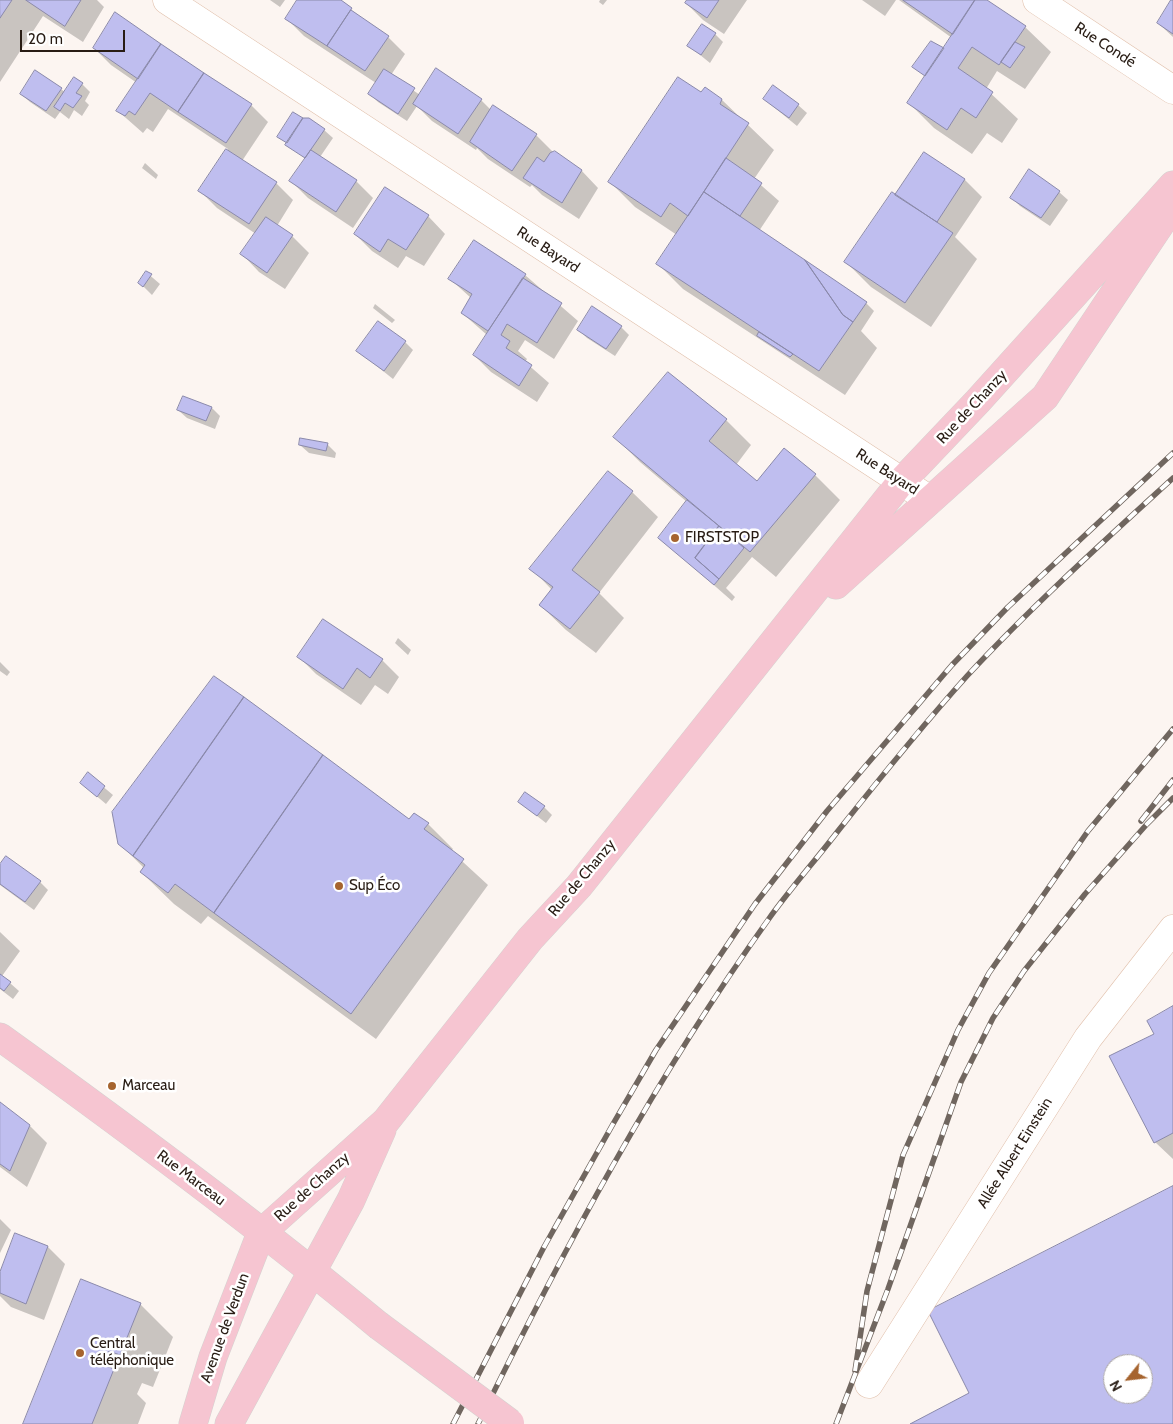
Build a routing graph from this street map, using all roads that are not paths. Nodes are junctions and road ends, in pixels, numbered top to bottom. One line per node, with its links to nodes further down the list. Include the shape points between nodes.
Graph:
1 (167, 0): 6 (street, Rue Bayard)
2 (1037, 0): 3 (street, Rue Condé)
3 (1173, 90)
4 (1173, 184): 6 (main road, Rue de Chanzy)
5 (1173, 205): 7 (main road, Rue de Chanzy, via 1045,397)
6 (901, 482): 7 (street, Rue Bayard); 8 (main road, Rue de Chanzy)
7 (930, 500): 8 (main road, Rue de Chanzy)
8 (779, 636): 11 (main road, Rue de Chanzy, via 579,886 530,939)
9 (1173, 929): 14 (street, Allée Albert Einstein, via 1088,1038)
10 (0, 1037): 12 (main road, Rue Marceau)
11 (386, 1121): 12 (main road, Rue de Chanzy); 13 (main road, Rue de Chanzy, via 351,1200)
12 (261, 1233): 13 (main road, Rue Marceau); 15 (main road, Avenue de Verdun, via 213,1356)
13 (312, 1271): 16 (main road); 17 (main road, Rue Marceau, bridge, via 378,1325)
14 (869, 1384)
15 (193, 1424)
16 (229, 1424)
17 (511, 1424)

